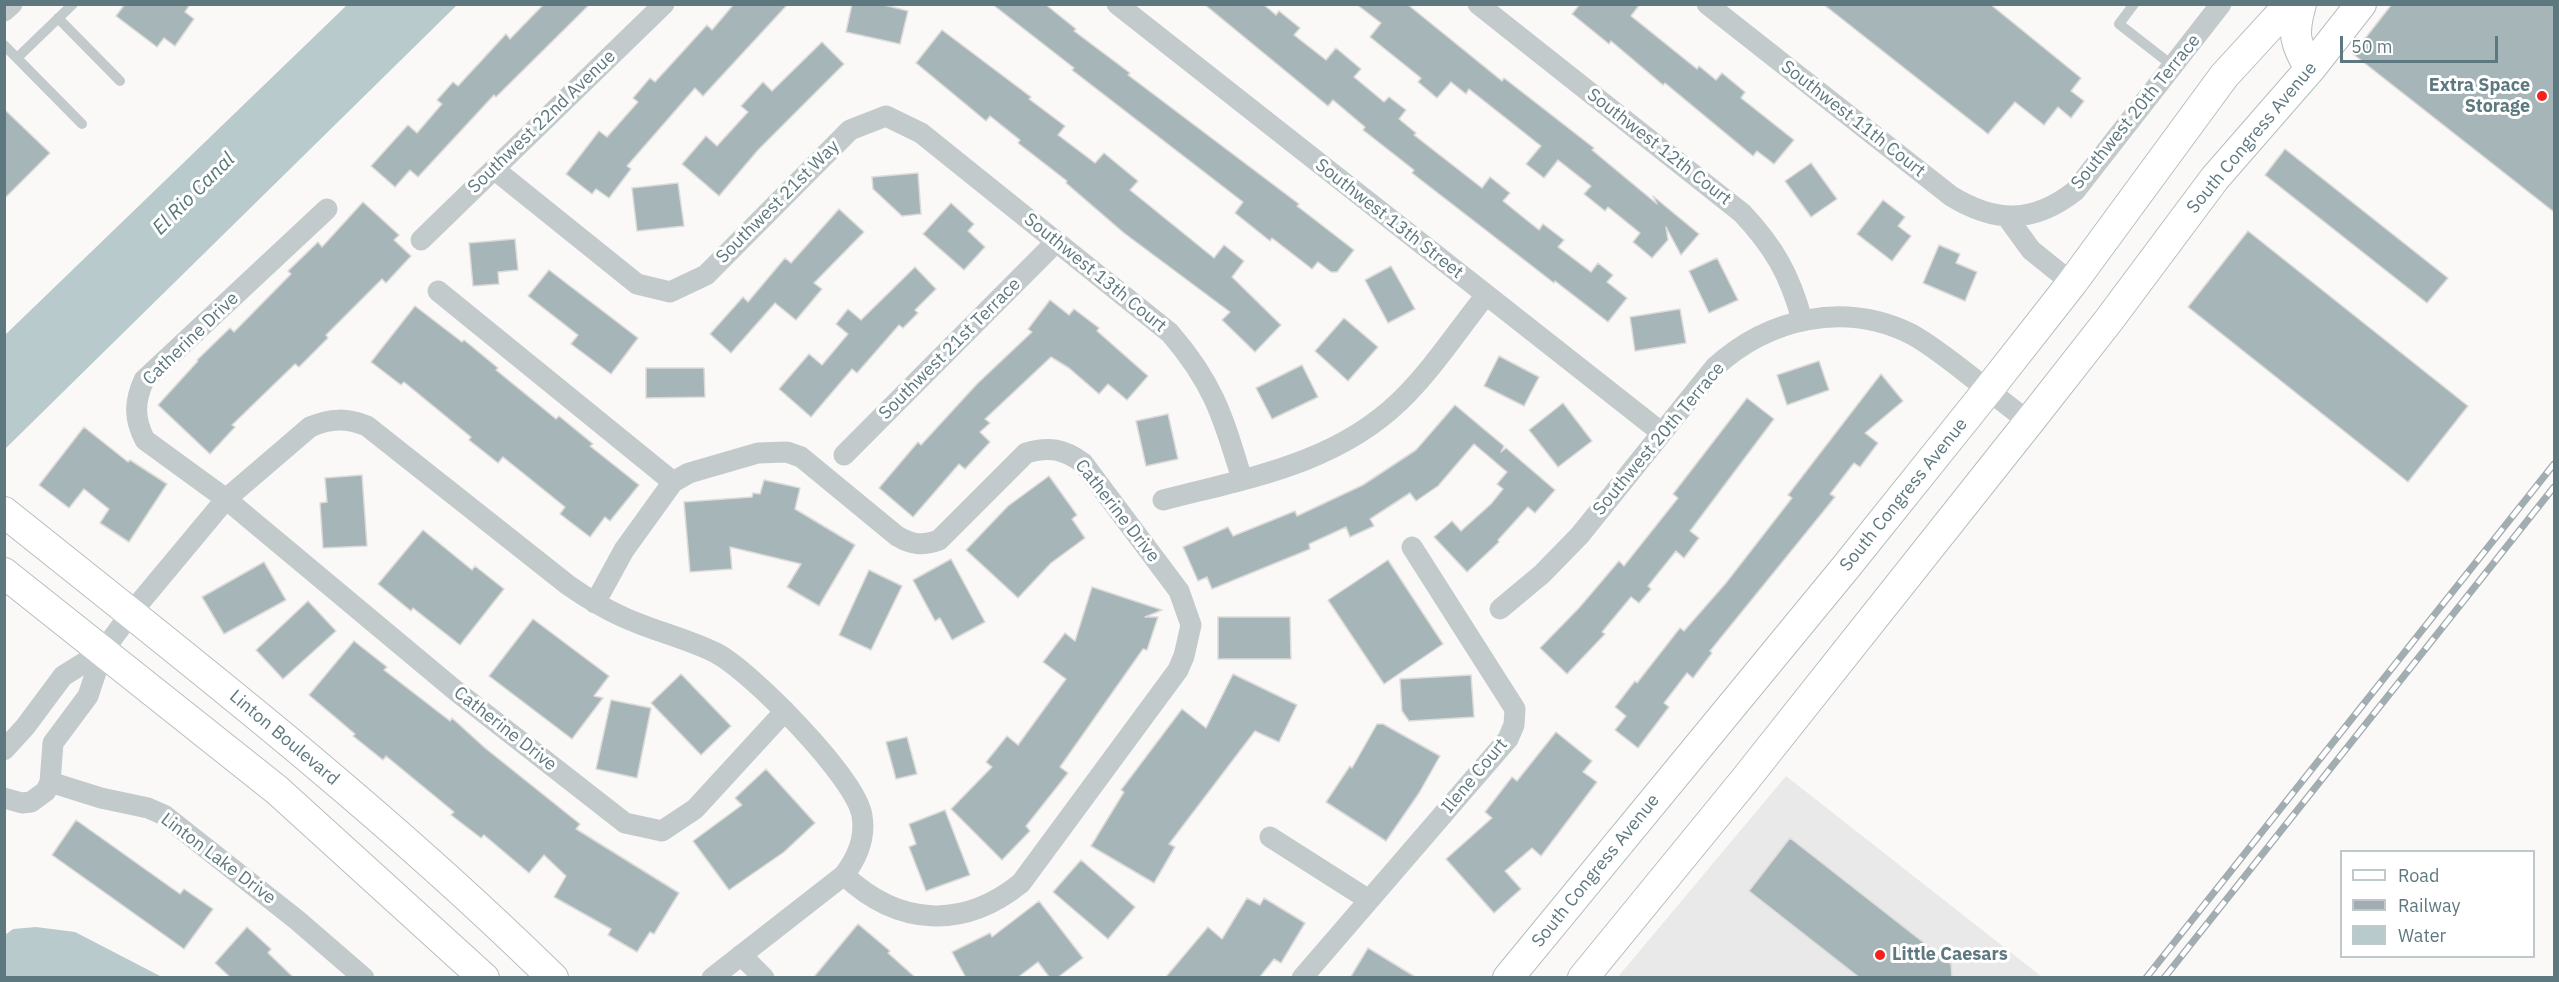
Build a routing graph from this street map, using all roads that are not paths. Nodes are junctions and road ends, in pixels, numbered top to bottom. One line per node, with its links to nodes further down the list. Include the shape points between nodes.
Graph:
1 (12, 4): 12 (street)
2 (73, 4): 13 (lane)
3 (664, 4): 21 (street, Southwest 22nd Avenue)
4 (1116, 4): 28 (street, Southwest 13th Street)
5 (1478, 4): 29 (street, Southwest 12th Court, via 1742,213 1781,261)
6 (1707, 4): 23 (street, Southwest 11th Court, via 1951,196 1973,210)
7 (2134, 4): 16 (lane, via 2119,24)
8 (2221, 4): 16 (street, Southwest 20th Terrace)
9 (2290, 4): 26 (main road, South Congress Avenue, via 2224,76)
10 (2301, 4): 17 (main road, via 2296,42)
11 (2361, 4): 17 (main road, South Congress Avenue)
12 (4, 11)
13 (58, 18): 15 (lane); 18 (lane)
14 (4, 45): 15 (lane)
15 (17, 58): 20 (lane)
16 (2173, 66): 23 (street, Southwest 20th Terrace, via 2075,191 2037,213)
17 (2310, 69): 31 (main road, South Congress Avenue, via 2215,178)
18 (120, 81)
19 (886, 116): 21 (street, Southwest 21st Way, via 850,130 706,274 670,292 637,284); 25 (street, Southwest 13th Court, via 921,133)
20 (82, 124)
21 (494, 169): 24 (street, Southwest 22nd Avenue)
22 (327, 209): 36 (street, Catherine Drive, via 144,380 137,395 135,411 145,440)
23 (2007, 217): 26 (street, via 2031,250)
24 (421, 240)
25 (1056, 242): 33 (street, Southwest 21st Terrace); 34 (street, Southwest 13th Court, via 1158,322 1192,358 1223,416)
26 (2072, 284): 30 (main road, South Congress Avenue)
27 (438, 291): 35 (street)
28 (1486, 295): 32 (street, Southwest 13th Street); 34 (street, via 1412,387 1374,424 1313,459)
29 (1802, 320): 30 (street, Southwest 20th Terrace, via 1859,318 1893,327 1925,342); 32 (street, Southwest 20th Terrace, via 1758,335 1729,355)
30 (1988, 390): 31 (street, Southwest 20th Terrace); 59 (main road, South Congress Avenue)
31 (2029, 422): 60 (main road, South Congress Avenue)
32 (1662, 433): 42 (street, Southwest 20th Terrace, via 1580,535)
33 (844, 455)
34 (1242, 480): 37 (street)
35 (673, 482): 41 (street, Catherine Drive, via 624,550); 50 (street, Catherine Drive, via 688,473 758,453 787,452 801,457 897,537 910,544 925,545 939,540 1026,453 1056,449 1083,463 1179,591 1191,625 1178,670 1021,883 996,901 968,912 937,916 892,908 867,895)
36 (226, 499): 41 (street, via 310,427 324,421 353,421 367,426); 43 (street); 45 (street, Catherine Drive, via 456,692 625,823 662,831 695,809)
37 (1163, 500)
38 (4, 512): 43 (main road, Linton Boulevard)
39 (1412, 547): 51 (street, Ilene Court, via 1515,709 1514,725 1508,739)
40 (4, 573): 44 (main road)
41 (595, 603): 45 (street, via 717,654 748,675)
42 (1500, 609)
43 (131, 613): 44 (street); 55 (main road, Linton Boulevard, via 273,727 426,859)
44 (103, 651): 46 (street, via 63,676); 47 (street, via 88,696 53,743); 54 (main road, via 277,790)
45 (785, 711): 50 (street, via 858,800 863,832 854,862)
46 (4, 750)
47 (50, 782): 48 (street, via 40,798 31,802); 53 (street, Linton Lake Drive, via 164,815)
48 (4, 798)
49 (1270, 837): 51 (street)
50 (844, 875): 52 (street)
51 (1369, 900): 58 (street, Ilene Court)
52 (741, 955): 56 (street); 57 (street)
53 (364, 978)
54 (484, 978)
55 (553, 978)
56 (712, 978)
57 (764, 978)
58 (1302, 978)
59 (1508, 978)
60 (1583, 978)

